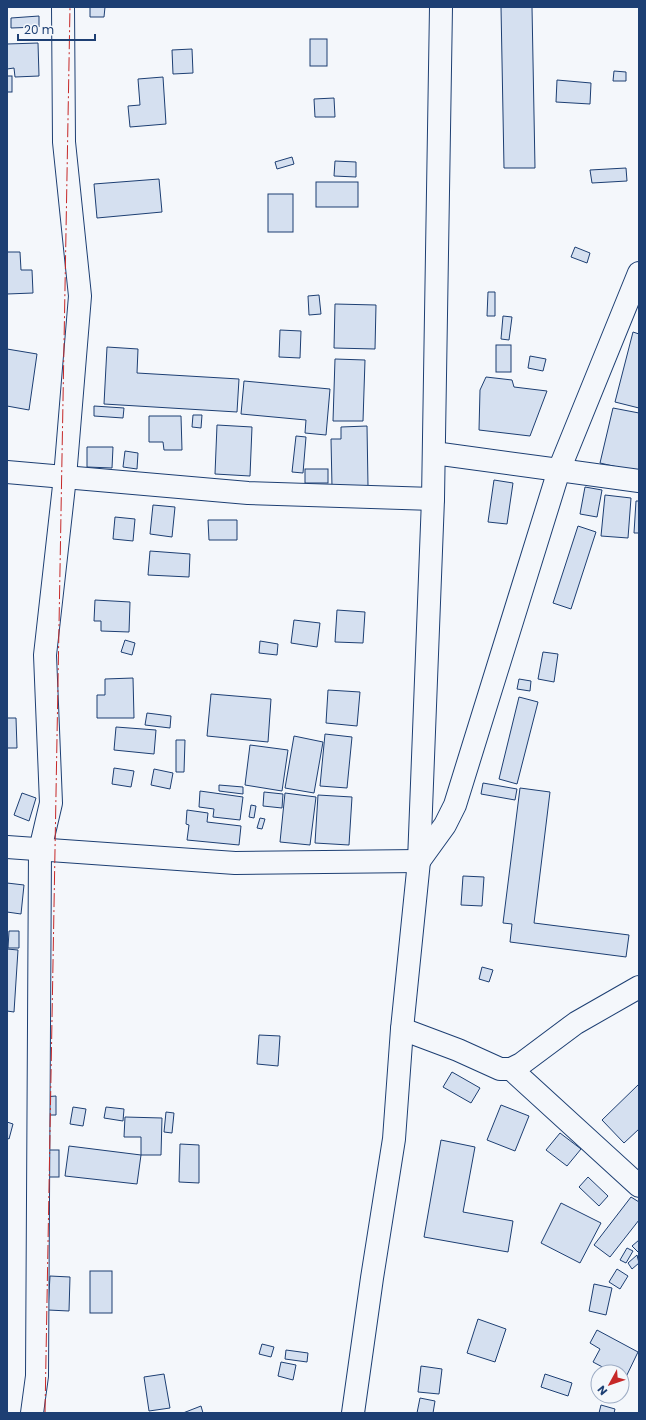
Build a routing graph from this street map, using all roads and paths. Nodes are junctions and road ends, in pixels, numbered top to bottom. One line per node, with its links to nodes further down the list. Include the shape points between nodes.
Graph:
1 (63, 7): 7 (main road, via 64,142 80,296)
2 (441, 7): 4 (main road)
3 (639, 273): 5 (main road)
4 (434, 453): 5 (main road); 9 (main road)
5 (559, 470): 8 (main road); 12 (main road, via 455,805 445,825)
6 (7, 472): 7 (main road)
7 (65, 477): 9 (main road, via 248,493); 11 (main road, via 45,655 51,803)
8 (639, 481)
9 (433, 499): 12 (main road)
10 (7, 847): 11 (main road)
11 (40, 850): 12 (main road, via 235,863); 17 (main road, via 36,1376)
12 (418, 861): 14 (main road)
13 (639, 987): 15 (main road, via 576,1023)
14 (402, 1029): 15 (main road, via 500,1069); 18 (main road, via 394,1139)
15 (511, 1069): 16 (main road)
16 (639, 1186)
17 (32, 1413)
18 (353, 1413)

